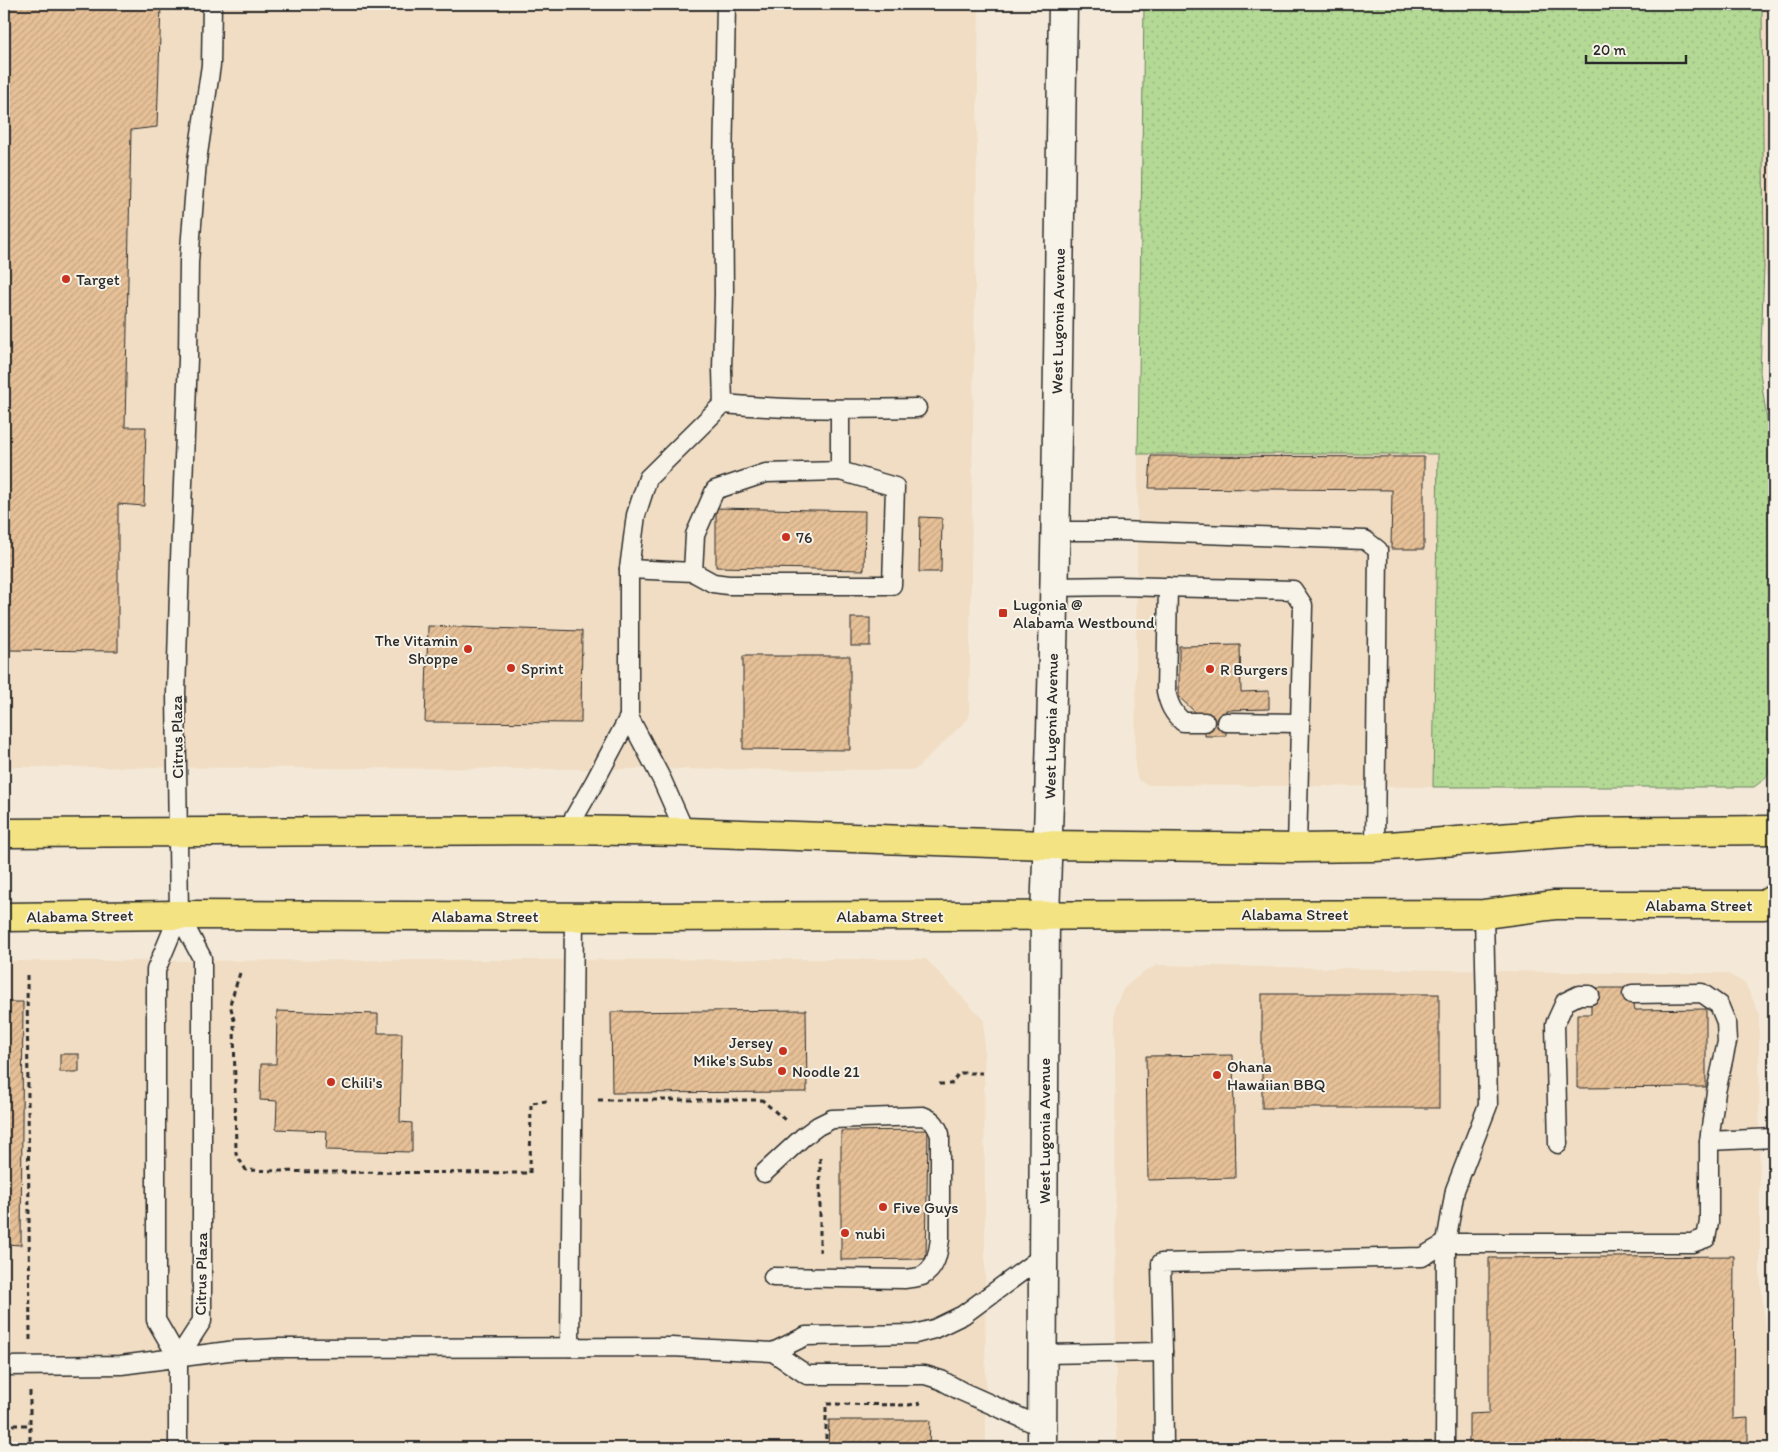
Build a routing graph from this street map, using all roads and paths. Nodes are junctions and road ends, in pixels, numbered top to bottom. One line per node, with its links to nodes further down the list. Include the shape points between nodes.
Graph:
1 (212, 4): 19 (lane, Citrus Plaza, via 211,65 196,161 189,262 176,694)
2 (726, 4): 4 (lane)
3 (1063, 4): 8 (main road, West Lugonia Avenue)
4 (723, 404): 6 (lane); 9 (lane, via 648,478 636,515)
5 (917, 408): 6 (lane)
6 (840, 409): 7 (lane)
7 (840, 471): 10 (lane, via 766,473 715,490 695,535); 10 (lane, via 895,487 892,585 728,585 713,583)
8 (1054, 531): 11 (main road, West Lugonia Avenue); 23 (lane, via 1365,540 1378,550)
9 (629, 569): 10 (lane); 13 (lane)
10 (693, 572)
11 (1053, 587): 12 (lane); 22 (main road, West Lugonia Avenue)
12 (1168, 587): 14 (lane, via 1168,702 1183,722); 16 (lane, via 1293,590 1303,605)
13 (630, 717): 17 (lane); 20 (lane)
14 (1205, 722)
15 (1226, 722): 16 (lane)
16 (1299, 723): 24 (lane)
17 (567, 830): 19 (main road); 20 (main road)
18 (1774, 830): 23 (main road, via 1580,832)
19 (178, 832): 21 (main road); 27 (lane, Citrus Plaza)
20 (685, 832): 22 (main road)
21 (4, 833)
22 (1048, 844): 24 (main road); 28 (main road, West Lugonia Avenue)
23 (1375, 847): 24 (main road)
24 (1297, 848)
25 (1774, 899): 26 (main road, Alabama Street, via 1764,905 1556,905)
26 (1484, 914): 28 (main road, Alabama Street); 43 (lane, via 1488,1105 1455,1190)
27 (179, 915): 29 (main road, Alabama Street); 30 (main road, Alabama Street); 51 (lane, Citrus Plaza, via 156,970 156,1320); 51 (lane, Citrus Plaza, via 202,958 202,1321)
28 (1045, 915): 29 (main road, Alabama Street); 44 (main road, West Lugonia Avenue)
29 (574, 916): 37 (lane)
30 (4, 917)
31 (240, 973): 37 (path, via 230,1004 234,1020 236,1154 246,1170 530,1173 531,1103)
32 (27, 976): 53 (path)
33 (1632, 994): 40 (lane, via 1702,993 1719,1005 1726,1022 1727,1042)
34 (1590, 995): 41 (lane, via 1579,995 1565,1002 1555,1024)
35 (982, 1073): 36 (path, via 959,1073 951,1084)
36 (939, 1084)
37 (572, 1099): 38 (path, via 762,1100); 47 (lane)
38 (803, 1137): 42 (lane); 46 (path, via 820,1153 820,1263 806,1263); 46 (lane, via 832,1119 923,1116 936,1124 940,1134 940,1239 938,1256 931,1268 922,1276 905,1279)
39 (1774, 1138): 40 (lane)
40 (1709, 1141): 43 (lane, via 1709,1222 1706,1238 1692,1243)
41 (1558, 1144)
42 (764, 1173)
43 (1446, 1243): 49 (lane, via 1422,1257 1160,1263); 62 (lane)
44 (1043, 1256): 48 (lane, via 963,1315 934,1329 915,1334 806,1336); 50 (main road, West Lugonia Avenue)
45 (773, 1277): 46 (lane)
46 (806, 1277)
47 (570, 1347): 48 (lane); 51 (lane, via 277,1348)
48 (773, 1352): 57 (lane, via 807,1375 924,1375 941,1380)
49 (1163, 1352): 50 (lane); 61 (lane)
50 (1043, 1354): 57 (main road, West Lugonia Avenue)
51 (178, 1358): 53 (lane, via 121,1365); 59 (lane)
52 (4, 1366): 53 (lane)
53 (30, 1366): 56 (path)
54 (925, 1403): 60 (path, via 826,1404)
55 (4, 1425): 56 (path)
56 (29, 1425): 58 (path)
57 (1042, 1438)
58 (30, 1448)
59 (178, 1448)
60 (826, 1448)
61 (1164, 1448)
62 (1445, 1448)

